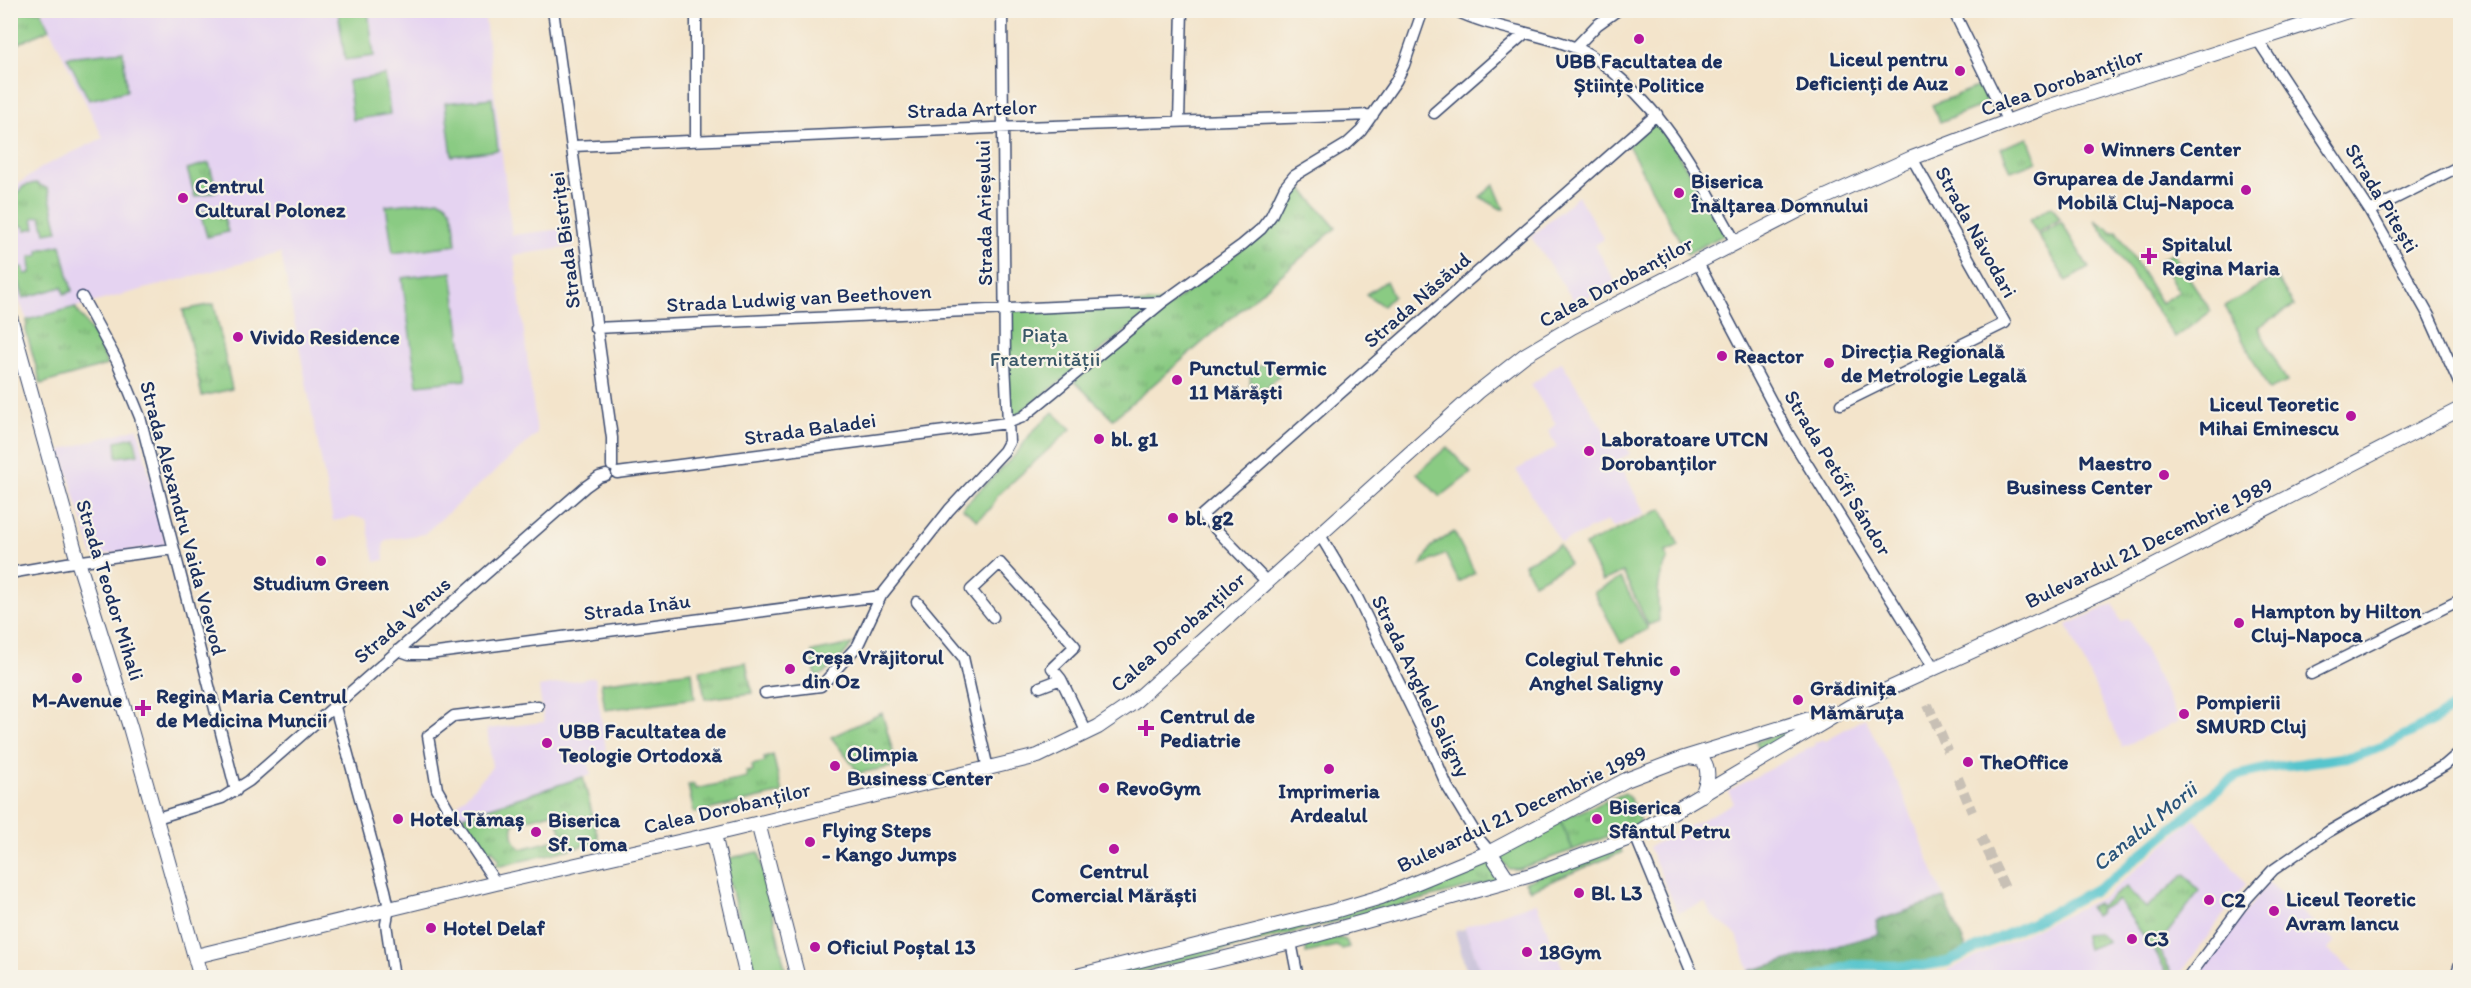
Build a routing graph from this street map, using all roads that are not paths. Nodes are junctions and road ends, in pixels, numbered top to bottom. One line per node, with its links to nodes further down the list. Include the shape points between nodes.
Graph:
1 (553, 10): 20 (street, Strada Bistriței)
2 (696, 10): 19 (street)
3 (1002, 10): 18 (street, Strada Arieșului)
4 (1182, 10): 17 (street)
5 (1423, 10): 15 (street, via 1404,65)
6 (1454, 10): 10 (street)
7 (1618, 10): 12 (street)
8 (1953, 10): 16 (street)
9 (2351, 10): 11 (main road, Calea Dorobanților)
10 (1524, 34): 12 (street); 13 (street)
11 (2257, 39): 16 (main road, Calea Dorobanților); 23 (street, Strada Pitești)
12 (1575, 48): 14 (street, via 1605,65)
13 (1434, 113)
14 (1657, 114): 24 (street); 36 (street, Strada Năsăud)
15 (1373, 116): 17 (street, Strada Artelor); 27 (street, via 1347,144 1294,176 1261,229)
16 (2007, 120): 21 (main road, Calea Dorobanților)
17 (1179, 121): 18 (street, Strada Artelor)
18 (1002, 127): 19 (street, Strada Artelor); 28 (street, Strada Arieșului)
19 (696, 141): 20 (street, Strada Artelor)
20 (573, 146): 30 (street, Strada Bistriței)
21 (1912, 158): 24 (main road, Calea Dorobanților); 32 (street, Strada Năvodari, via 2005,323)
22 (2460, 166): 23 (street)
23 (2370, 211): 31 (street, Strada Pitești, via 2429,316)
24 (1736, 243): 25 (main road, Calea Dorobanților)
25 (1698, 263): 37 (main road, Calea Dorobanților, via 1525,355 1478,392); 47 (street, Strada Petőfi Sándor, via 1789,435)
26 (82, 297): 38 (street, Strada Alexandru Vaida Voevod, via 117,361 140,417)
27 (1163, 302): 28 (street); 34 (street, via 1034,409)
28 (1005, 308): 30 (street, Strada Ludwig van Beethoven); 34 (street)
29 (10, 317): 39 (main road, Strada Teodor Mihali)
30 (596, 328): 35 (street, Strada Bistriței, via 612,438)
31 (2460, 385)
32 (1841, 404)
33 (2460, 409): 47 (main road, Bulevardul 21 Decembrie 1989, via 2113,587)
34 (1007, 423): 35 (street, Strada Baladei); 42 (street, via 1009,442 1005,451 949,510)
35 (611, 471): 46 (street, Strada Venus, via 593,481)
36 (1202, 515): 41 (street, Calea Dorobanților)
37 (1320, 535): 41 (main road, Calea Dorobanților); 65 (street, Strada Anghel Saligny, via 1367,618 1447,786)
38 (173, 549): 39 (street); 59 (street, Strada Alexandru Vaida Voevod)
39 (79, 561): 40 (street); 61 (main road, Strada Teodor Mihali)
40 (10, 573)
41 (1267, 582): 55 (main road, Calea Dorobanților, via 1140,697)
42 (881, 596): 46 (street, Strada Inău, via 429,654); 51 (street, via 858,645 821,686)
43 (2460, 600): 48 (street)
44 (917, 602): 58 (street, via 963,657)
45 (993, 617): 49 (street, via 971,590 1000,563 1075,646 1052,668)
46 (398, 650): 54 (street, Strada Venus)
47 (1934, 668): 53 (main road, Bulevardul 21 Decembrie 1989)
48 (2311, 674)
49 (1061, 679): 50 (street); 55 (street)
50 (1040, 687)
51 (765, 693)
52 (538, 706): 67 (street, via 454,716 428,736 437,789)
53 (1851, 706): 57 (main road, Bulevardul 21 Decembrie 1989); 60 (main road, Bulevardul 21 Decembrie 1989)
54 (335, 707): 59 (street, Strada Venus); 68 (street)
55 (1087, 733): 58 (main road, Calea Dorobanților, via 1038,756)
56 (2460, 752): 80 (street, via 2273,870)
57 (1689, 757): 60 (main road, via 1702,759 1707,766); 65 (main road, Bulevardul 21 Decembrie 1989, via 1620,783)
58 (988, 769): 62 (main road, Calea Dorobanților)
59 (236, 791): 61 (street, Strada Venus)
60 (1702, 795): 64 (main road, Bulevardul 21 Decembrie 1989)
61 (157, 818): 70 (main road, Strada Teodor Mihali)
62 (758, 823): 63 (main road, Calea Dorobanților); 75 (main road)
63 (714, 834): 67 (main road, Calea Dorobanților); 74 (main road)
64 (1635, 835): 66 (main road, Bulevardul 21 Decembrie 1989, via 1569,862); 79 (street)
65 (1490, 852): 66 (main road); 76 (main road, Bulevardul 21 Decembrie 1989, via 1354,906)
66 (1509, 880): 69 (main road, Bulevardul 21 Decembrie 1989)
67 (496, 883): 68 (main road, Calea Dorobanților)
68 (389, 908): 70 (main road, Calea Dorobanților); 73 (street, via 386,924)
69 (1291, 942): 77 (main road, Bulevardul 21 Decembrie 1989); 78 (street)
70 (196, 956): 72 (main road, Strada Teodor Mihali)
71 (2460, 964): 81 (street)
72 (201, 978)
73 (394, 978)
74 (747, 978)
75 (798, 978)
76 (1069, 978)
77 (1144, 978)
78 (1298, 978)
79 (1694, 978)
80 (2188, 978)
81 (2455, 978)

